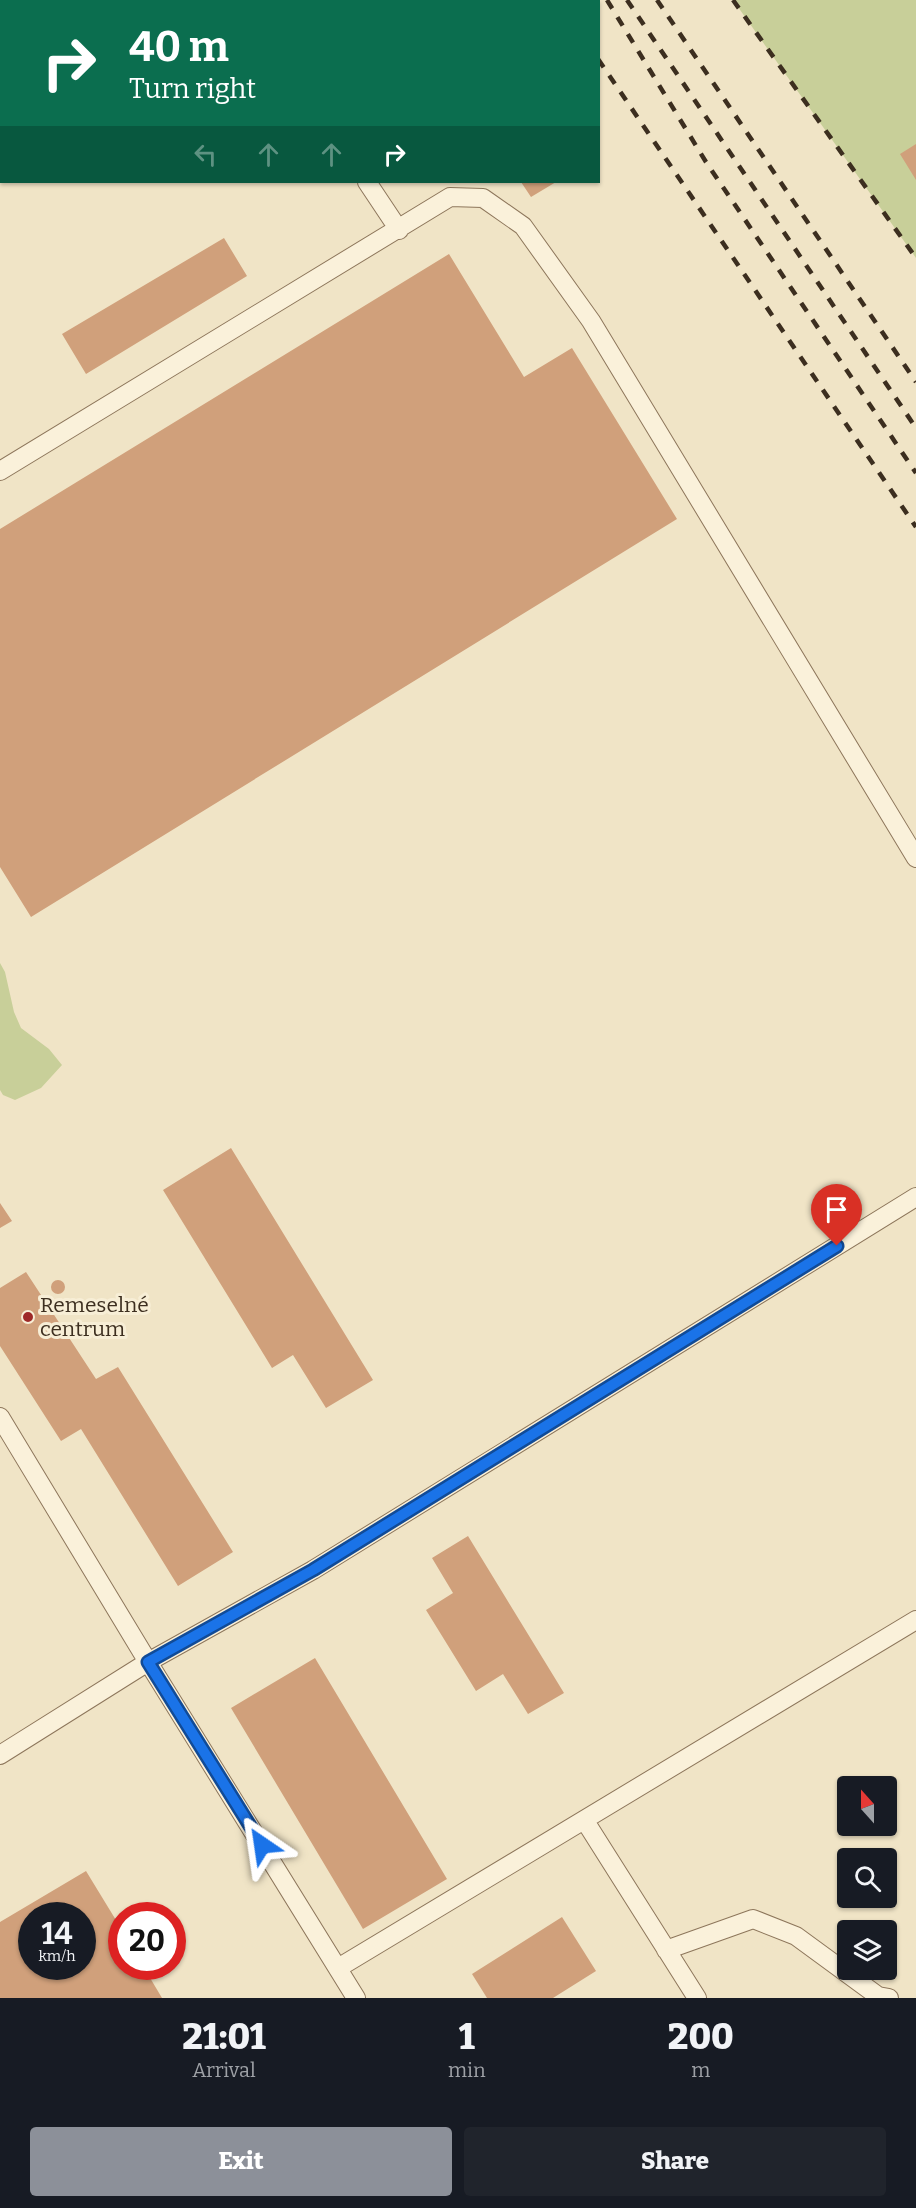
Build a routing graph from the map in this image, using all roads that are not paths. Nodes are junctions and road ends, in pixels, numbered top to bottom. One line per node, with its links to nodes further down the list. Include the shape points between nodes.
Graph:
1 (368, 183): 2 (lane)
2 (399, 230): 3 (lane); 4 (lane, via 450,197 483,198 523,226 591,321)
3 (0, 471)
4 (916, 858)
5 (916, 1197): 8 (lane, via 313,1570)
6 (0, 1416): 8 (lane)
7 (916, 1620): 10 (lane)
8 (148, 1662): 9 (lane); 12 (lane)
9 (0, 1755)
10 (585, 1821): 11 (lane); 12 (lane)
11 (666, 1950): 14 (lane); 15 (lane, via 753,1919 796,1936 878,1996)
12 (338, 1968): 13 (lane)
13 (356, 1998)
14 (697, 1998)
15 (889, 1998)

